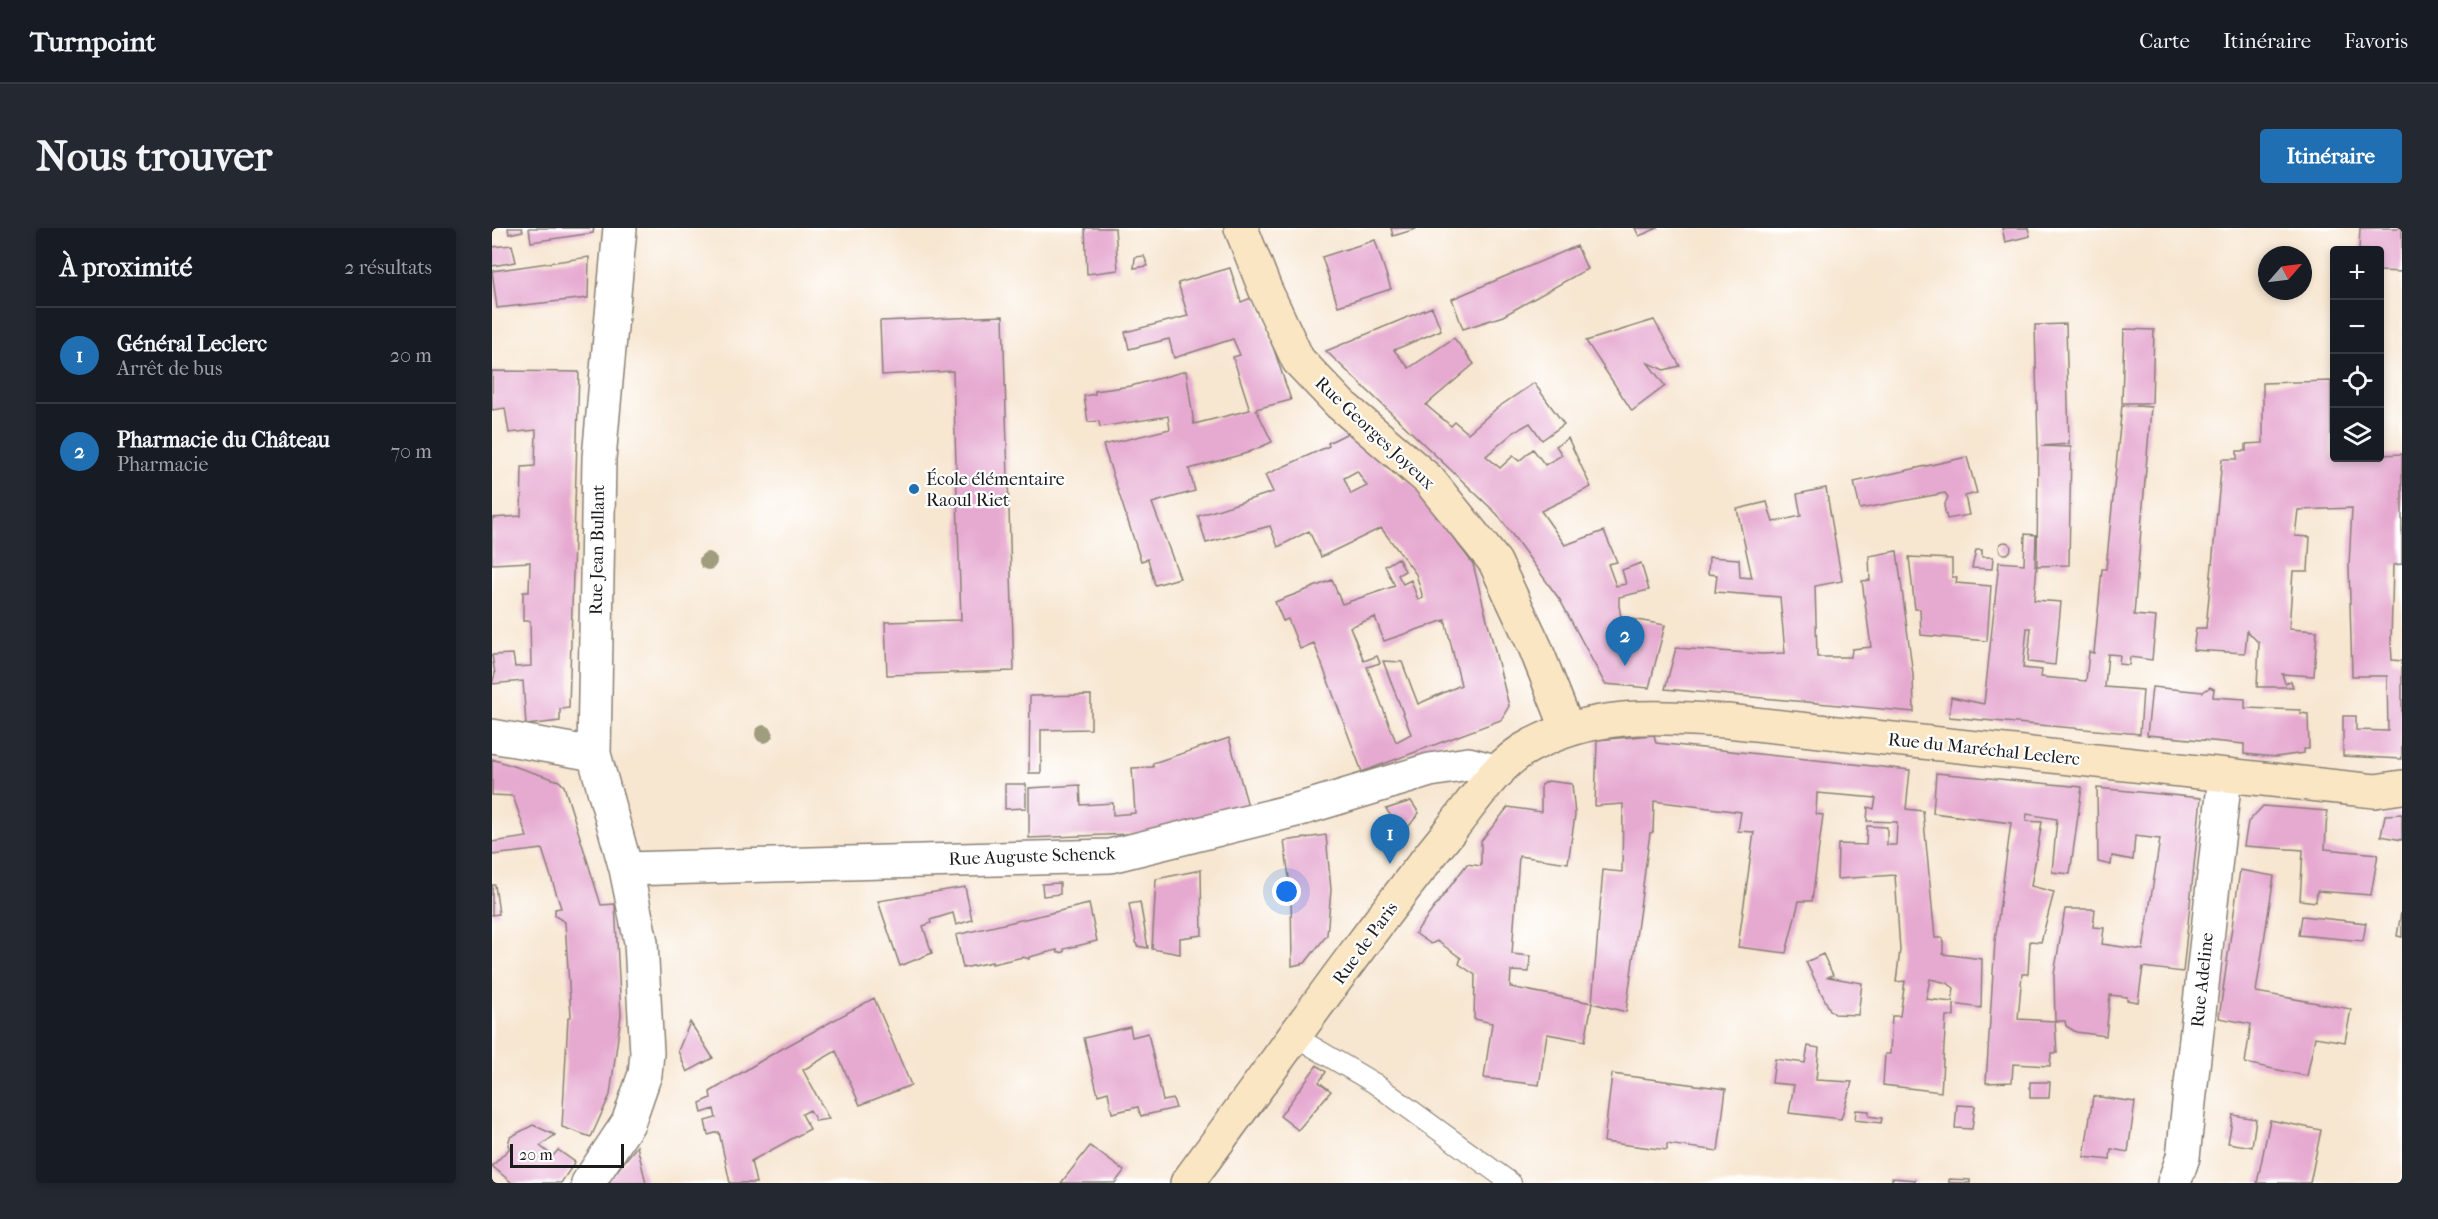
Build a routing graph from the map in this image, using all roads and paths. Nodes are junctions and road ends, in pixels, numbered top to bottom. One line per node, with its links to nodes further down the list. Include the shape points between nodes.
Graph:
1 (620, 228): 5 (street, Rue Jean Bullant, via 599,458)
2 (1241, 228): 3 (main road, Rue Georges Joyeux, via 1264,290 1298,360 1340,404 1429,480 1495,562)
3 (1568, 730): 6 (main road, Rue de Paris, via 1529,746); 7 (main road, Rue du Maréchal Leclerc, via 1613,718 1727,721)
4 (492, 736): 5 (street)
5 (594, 754): 9 (street, Rue Jean Bullant)
6 (1498, 772): 9 (street, Rue Auguste Schenck, via 1468,764 1430,770 1304,807 1110,856); 10 (main road, Rue de Paris, via 1433,851)
7 (2225, 776): 8 (main road, Rue du Maréchal Leclerc, via 2375,791); 14 (street, Rue Adeline, via 2183,1157)
8 (2402, 788)
9 (626, 868): 11 (street, Rue Jean Bullant, via 641,942 647,1034 645,1074 628,1123)
10 (1296, 1036): 12 (main road, Rue de Paris); 13 (lane, via 1374,1083)
11 (588, 1183)
12 (1187, 1183)
13 (1511, 1183)
14 (2174, 1183)

